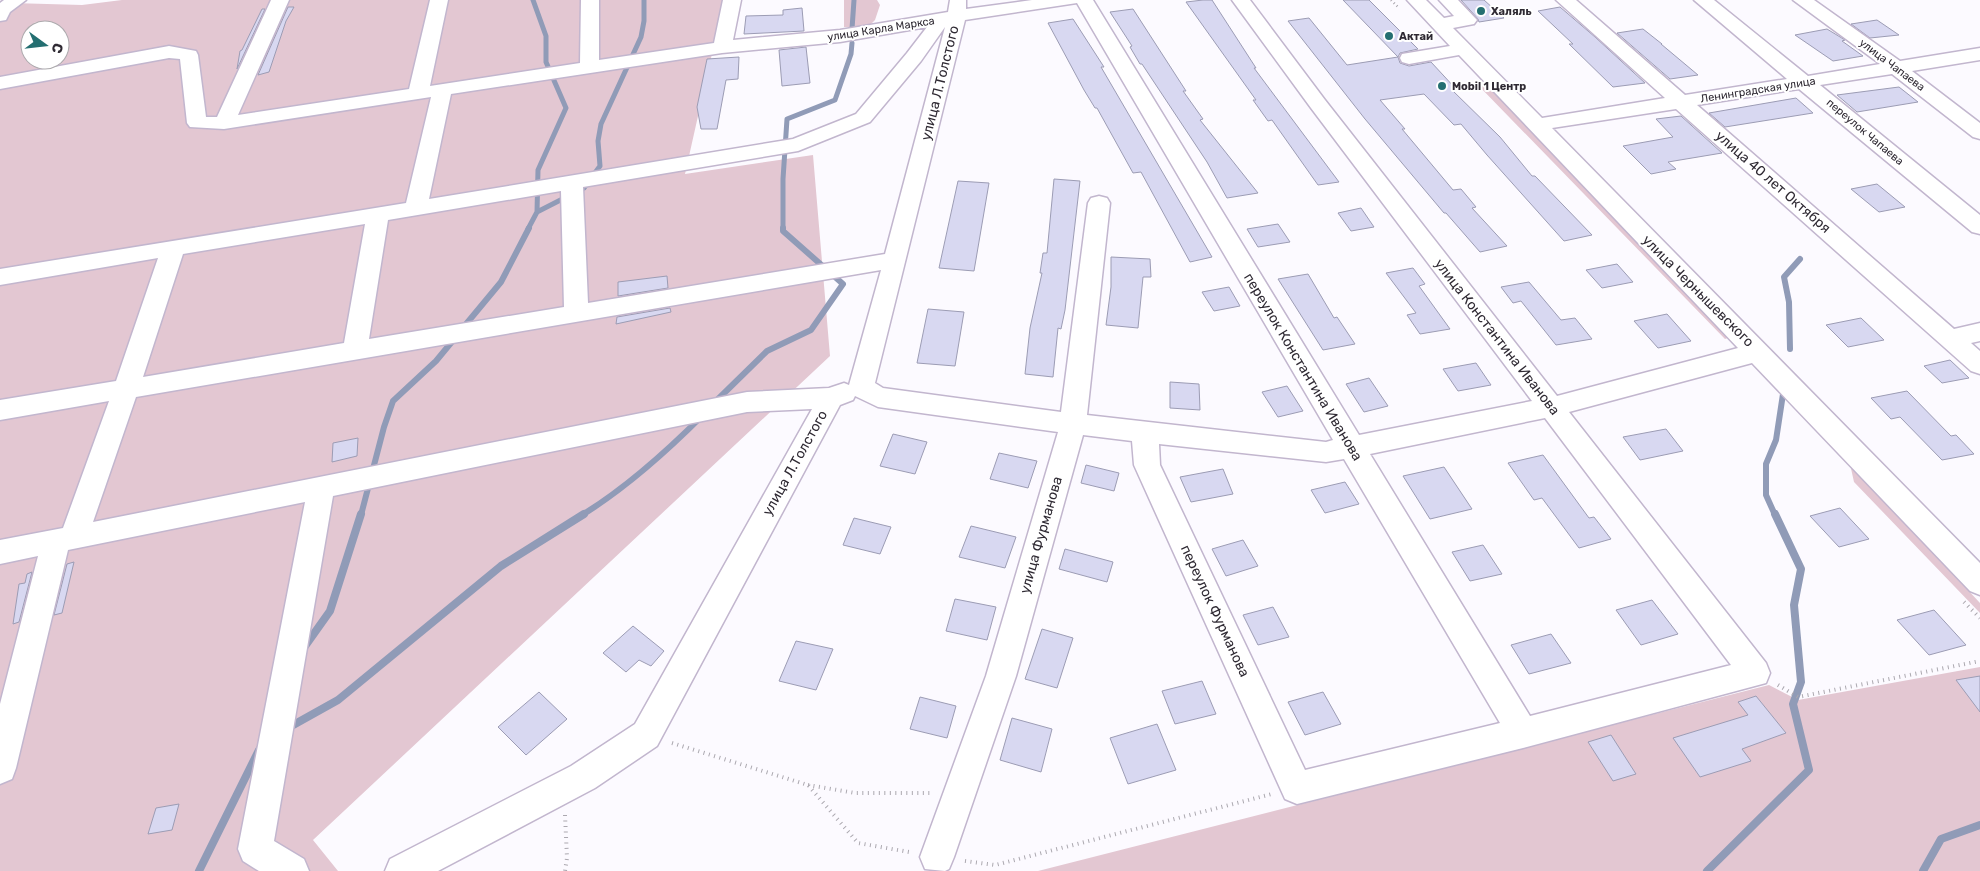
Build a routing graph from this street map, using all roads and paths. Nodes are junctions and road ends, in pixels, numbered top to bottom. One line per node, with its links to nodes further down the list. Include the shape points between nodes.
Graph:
1 (16, 0): 15 (street, via 2,9)
2 (280, 0): 28 (street)
3 (439, 0): 26 (street)
4 (590, 0): 21 (street)
5 (732, 0): 17 (street)
6 (1070, 0): 14 (street, улица Карла Маркса)
7 (1084, 0): 52 (street, переулок Константина Иванова)
8 (1241, 0): 48 (street, улица Константина Иванова)
9 (1416, 0): 16 (street, улица Чернышевского)
10 (1448, 0): 16 (street, via 1468,20)
11 (1565, 0): 27 (street, улица 40 лет Октября)
12 (1703, 0): 23 (street, переулок Чапаева)
13 (1802, 0): 22 (street, улица Чапаева)
14 (952, 12): 17 (street, улица Карла Маркса, via 840,36); 31 (street, via 863,118 798,145); 37 (street, улица Л.Толстого)
15 (0, 16)
16 (1439, 24): 18 (street, улица Чернышевского)
17 (722, 47): 21 (street, улица Карла Маркса)
18 (1462, 49): 20 (street); 29 (street, улица Чернышевского)
19 (1980, 54): 22 (street, Ленинградская улица)
20 (1409, 58)
21 (589, 68): 25 (street, улица Карла Маркса)
22 (1897, 68): 23 (street, Ленинградская улица); 30 (street, улица Чапаева)
23 (1805, 82): 27 (street, Ленинградская улица); 35 (street, переулок Чапаева)
24 (0, 83): 28 (street, улица Карла Маркса, via 169,52 189,55 197,124)
25 (442, 91): 26 (street, улица Карла Маркса); 33 (street)
26 (418, 94): 28 (street, улица Карла Маркса)
27 (1683, 102): 29 (street, Ленинградская улица); 41 (street, улица 40 лет Октября)
28 (224, 123)
29 (1536, 125): 43 (street, улица Чернышевского)
30 (1980, 133)
31 (572, 183): 33 (street); 39 (street)
32 (1099, 203): 50 (street, улица Фурманова)
33 (416, 208): 34 (street)
34 (378, 215): 36 (street); 42 (street)
35 (1980, 227)
36 (173, 249): 38 (street); 46 (street)
37 (896, 260): 39 (street); 45 (street, улица Л.Толстого)
38 (0, 277)
39 (576, 314): 42 (street)
40 (1980, 332): 41 (street)
41 (1950, 338): 44 (street, улица 40 лет Октября)
42 (355, 350): 46 (street)
43 (1758, 352): 48 (street); 56 (street, улица Чернышевского)
44 (1980, 364)
45 (861, 387): 47 (street, улица Л.Толстого); 50 (street, via 878,397)
46 (126, 389): 49 (street); 54 (street)
47 (831, 398): 53 (street, via 747,402); 61 (street, улица Л.Толстого, via 646,735)
48 (1552, 407): 52 (street); 59 (street, улица Константина Иванова, via 1755,673)
49 (0, 410)
50 (1073, 424): 51 (street); 63 (street, улица Фурманова, via 1001,676)
51 (1144, 432): 52 (street, via 1326,452); 59 (street, переулок Фурманова, via 1147,464 1297,788)
52 (1351, 447): 59 (street, переулок Константина Иванова)
53 (321, 488): 54 (street); 65 (street, via 255,849)
54 (64, 540): 55 (street); 60 (street)
55 (0, 552)
56 (1980, 582)
57 (1980, 661): 58 (path, via 1798,697)
58 (1791, 692)
59 (1523, 733)
60 (0, 768)
61 (573, 782): 66 (street, улица Л.Толстого); 67 (path)
62 (808, 785): 63 (path, via 863,793)
63 (960, 791): 64 (street, улица Фурманова)
64 (937, 857)
65 (292, 871)
66 (402, 871)
67 (565, 871)

